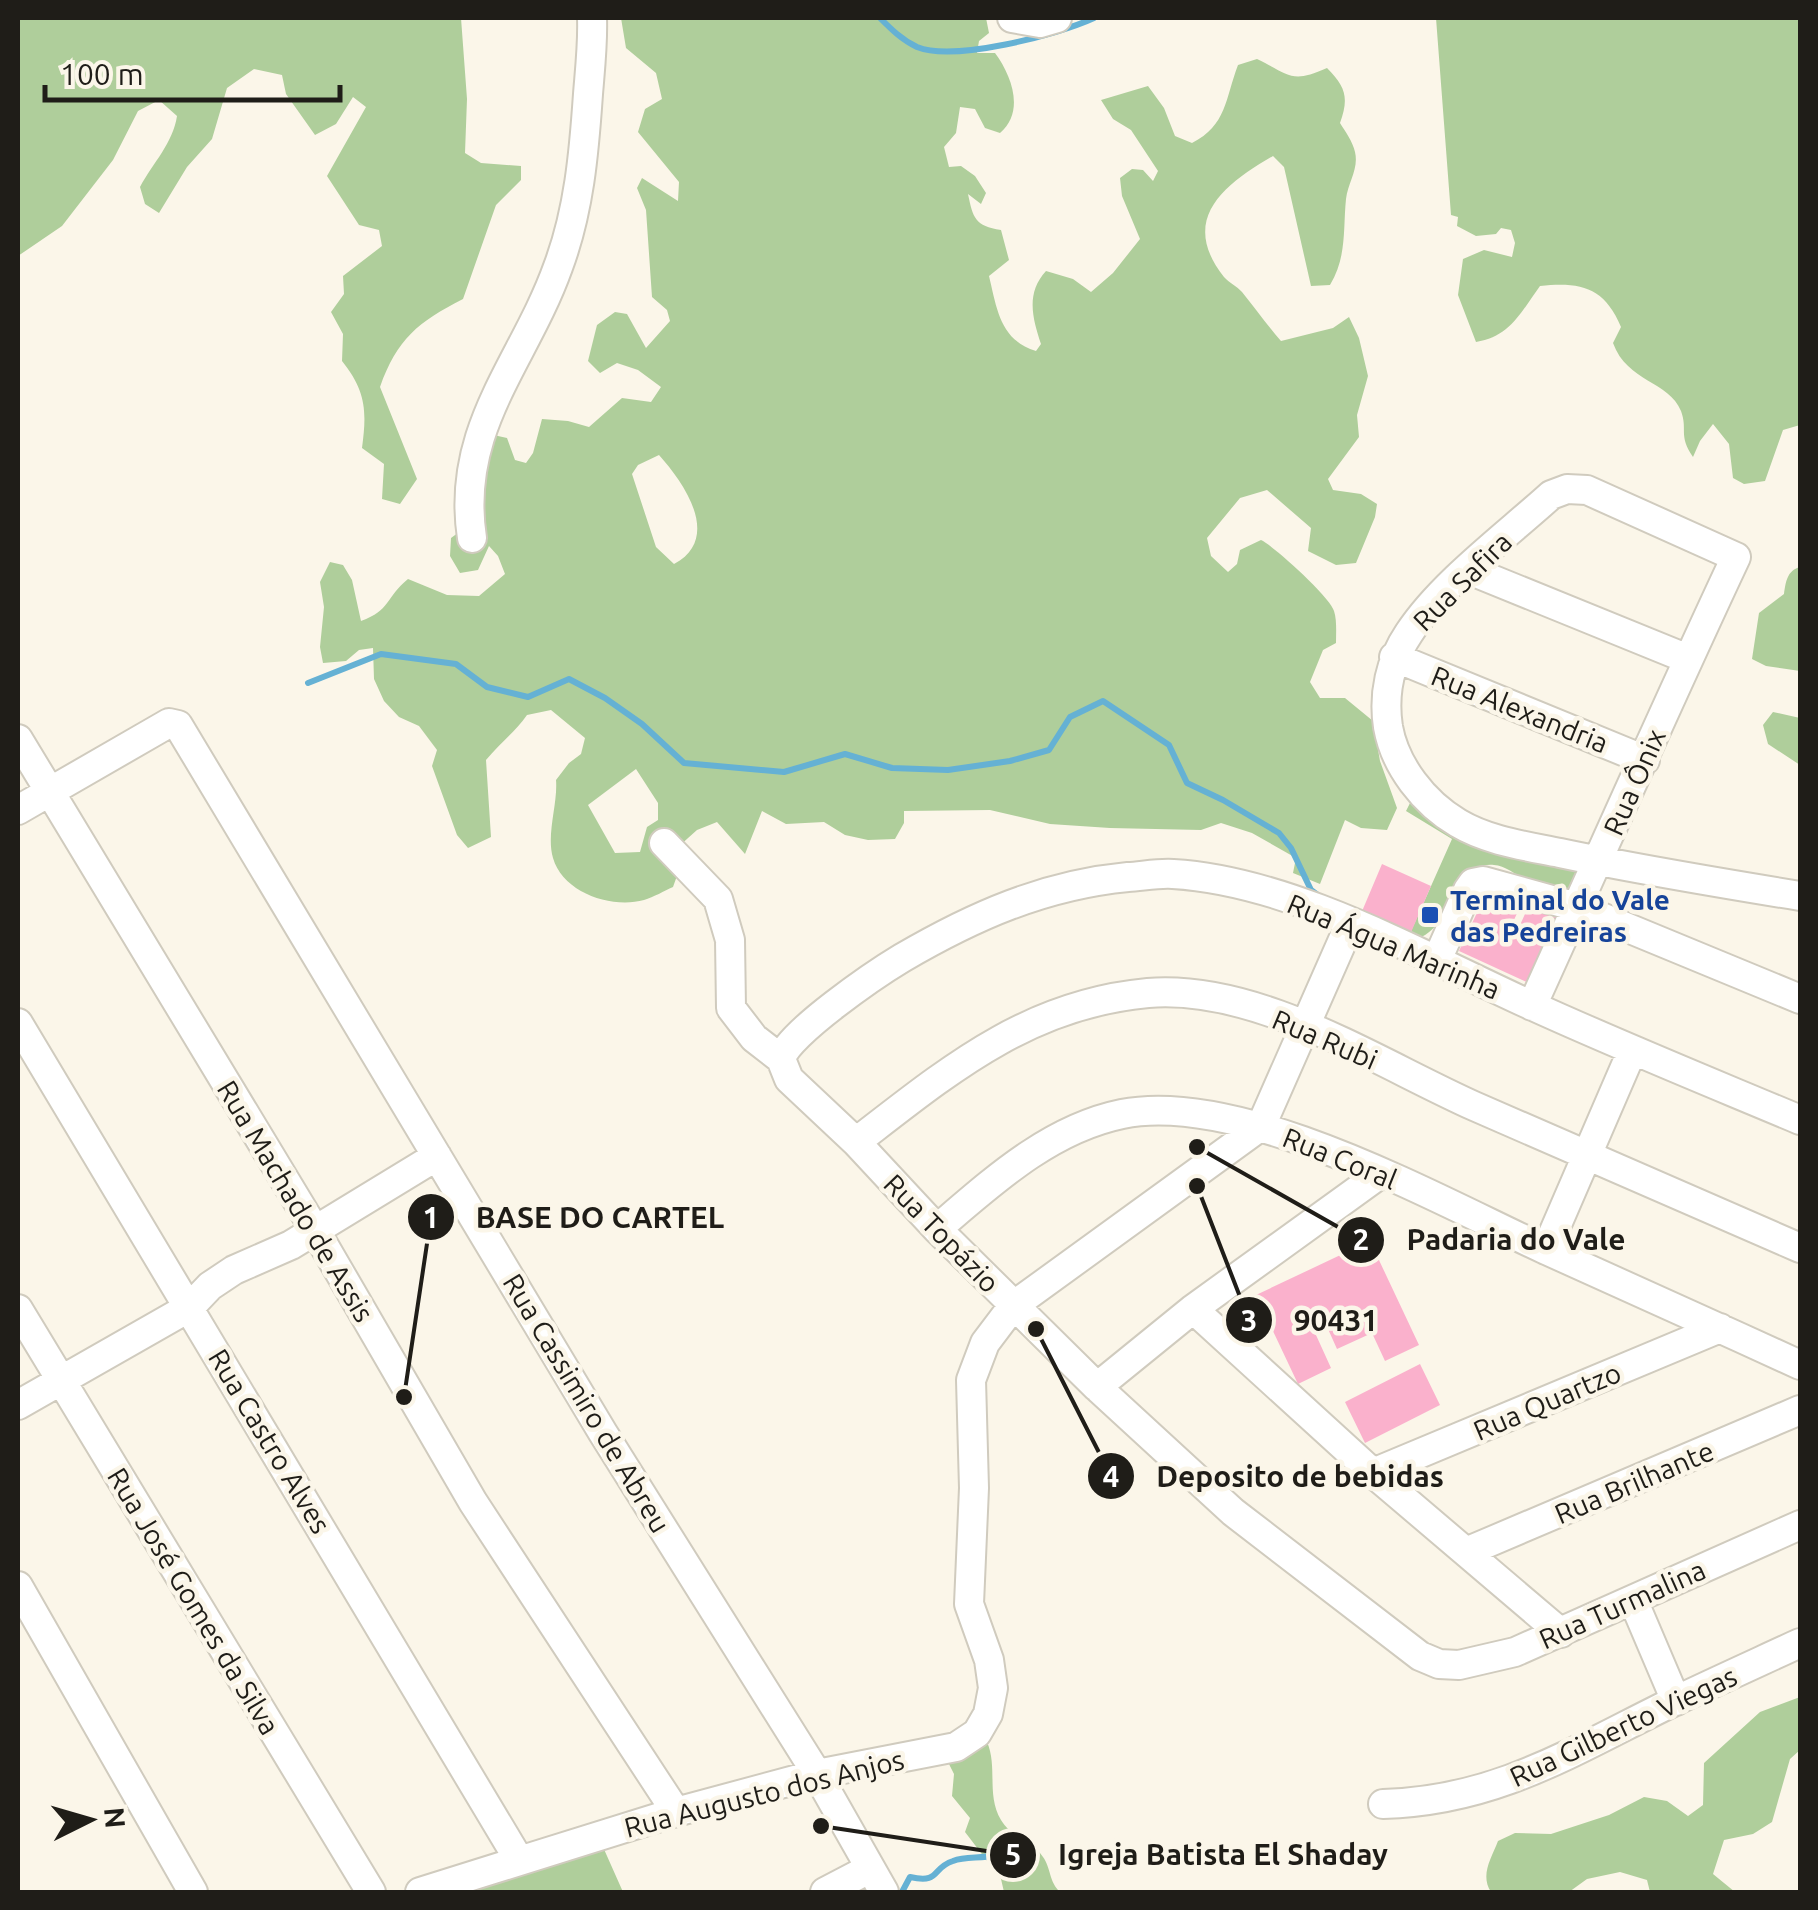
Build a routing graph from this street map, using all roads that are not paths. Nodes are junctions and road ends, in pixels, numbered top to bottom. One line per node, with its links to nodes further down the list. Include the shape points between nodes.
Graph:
1 (592, 18): 4 (street, via 570,235 485,418 469,480)
2 (1012, 18): 3 (street)
3 (1058, 18)
4 (472, 538)
5 (1736, 557): 6 (street, Rua Safira, via 1587,490 1567,489 1551,495); 8 (street, Rua Ônix)
6 (1469, 570): 7 (street, Rua Safira, via 1428,608); 8 (street)
7 (1394, 658): 10 (street, Rua Alexandria); 14 (street, Rua Safira, via 1387,687 1391,740 1425,798 1478,833)
8 (1688, 659): 10 (street, Rua Ônix)
9 (18, 739): 11 (street, Rua Machado de Assis)
10 (1645, 760): 14 (street, Rua Ônix)
11 (47, 791): 12 (street); 29 (street, Rua Cassimiro de Abreu, via 174,722); 32 (street, Rua Machado de Assis)
12 (18, 810)
13 (664, 843): 24 (street, Rua Topázio, via 718,899 730,940 732,1008)
14 (1598, 861): 15 (street, Rua Safira); 16 (street, Rua Ônix)
15 (1800, 896)
16 (1577, 906): 18 (street, via 1476,882); 19 (street); 20 (street, Rua Ônix)
17 (1350, 924): 18 (street, Rua Água Marinha); 22 (street); 24 (street, Rua Água Marinha, via 1244,886 1172,874 1080,884 960,924 886,968 789,1042)
18 (1437, 960): 20 (street, Rua Água Marinha)
19 (1800, 999)
20 (1532, 1006): 23 (street, Rua Água Marinha)
21 (18, 1023): 35 (street, Rua Castro Alves)
22 (1304, 1026): 26 (street); 27 (street, Rua Rubi, via 1212,996 1149,993 1090,1004 1000,1037); 28 (street, Rua Rubi)
23 (1632, 1050): 25 (street, Rua Água Marinha); 28 (street)
24 (781, 1059): 27 (street, Rua Topázio, via 788,1079)
25 (1800, 1120)
26 (1262, 1126): 30 (street, Rua Coral); 31 (street, Rua Coral, via 1158,1112 1077,1128 1001,1175); 36 (street)
27 (856, 1142): 31 (street, Rua Topázio)
28 (1587, 1155): 33 (street, Rua Rubi); 34 (street)
29 (437, 1156): 32 (street); 54 (street, Rua Cassimiro de Abreu)
30 (1380, 1174): 34 (street, Rua Coral); 38 (street)
31 (937, 1229): 36 (street, Rua Topázio)
32 (316, 1230): 35 (street, via 234,1270); 56 (street, Rua Machado de Assis, via 473,1502)
33 (1800, 1248)
34 (1546, 1250): 39 (street, Rua Coral)
35 (190, 1306): 41 (street); 57 (street, Rua Castro Alves)
36 (1013, 1306): 42 (street, Rua Topázio); 54 (street, Rua Augusto dos Anjos, via 984,1343 971,1380 969,1604 989,1660 988,1714 977,1733 956,1747)
37 (18, 1309): 41 (street, Rua José Gomes da Silva)
38 (1193, 1309): 42 (street); 45 (street)
39 (1720, 1328): 40 (street, Rua Coral); 45 (street, Rua Quartzo)
40 (1800, 1366)
41 (62, 1382): 43 (street); 60 (street, Rua José Gomes da Silva)
42 (1097, 1388): 52 (street, Rua Topázio, via 1263,1536)
43 (18, 1405)
44 (1800, 1410): 47 (street, Rua Brilhante)
45 (1372, 1473): 47 (street)
46 (1800, 1525): 49 (street, Rua Turmalina)
47 (1466, 1552): 50 (street)
48 (18, 1586): 59 (street)
49 (1632, 1600): 50 (street, Rua Turmalina); 53 (street)
50 (1560, 1633): 52 (street, Rua Turmalina, via 1486,1660)
51 (1800, 1643): 53 (street, Rua Gilberto Viegas)
52 (1438, 1664)
53 (1676, 1700): 55 (street, Rua Gilberto Viegas, via 1526,1776 1422,1803)
54 (818, 1774): 56 (street, Rua Augusto dos Anjos); 58 (street, Rua Cassimiro de Abreu)
55 (1383, 1804)
56 (676, 1812): 57 (street, Rua Augusto dos Anjos)
57 (520, 1860): 61 (street, Rua Augusto dos Anjos)
58 (876, 1881): 62 (street)
59 (193, 1892)
60 (371, 1892)
61 (420, 1892)
62 (825, 1892)

